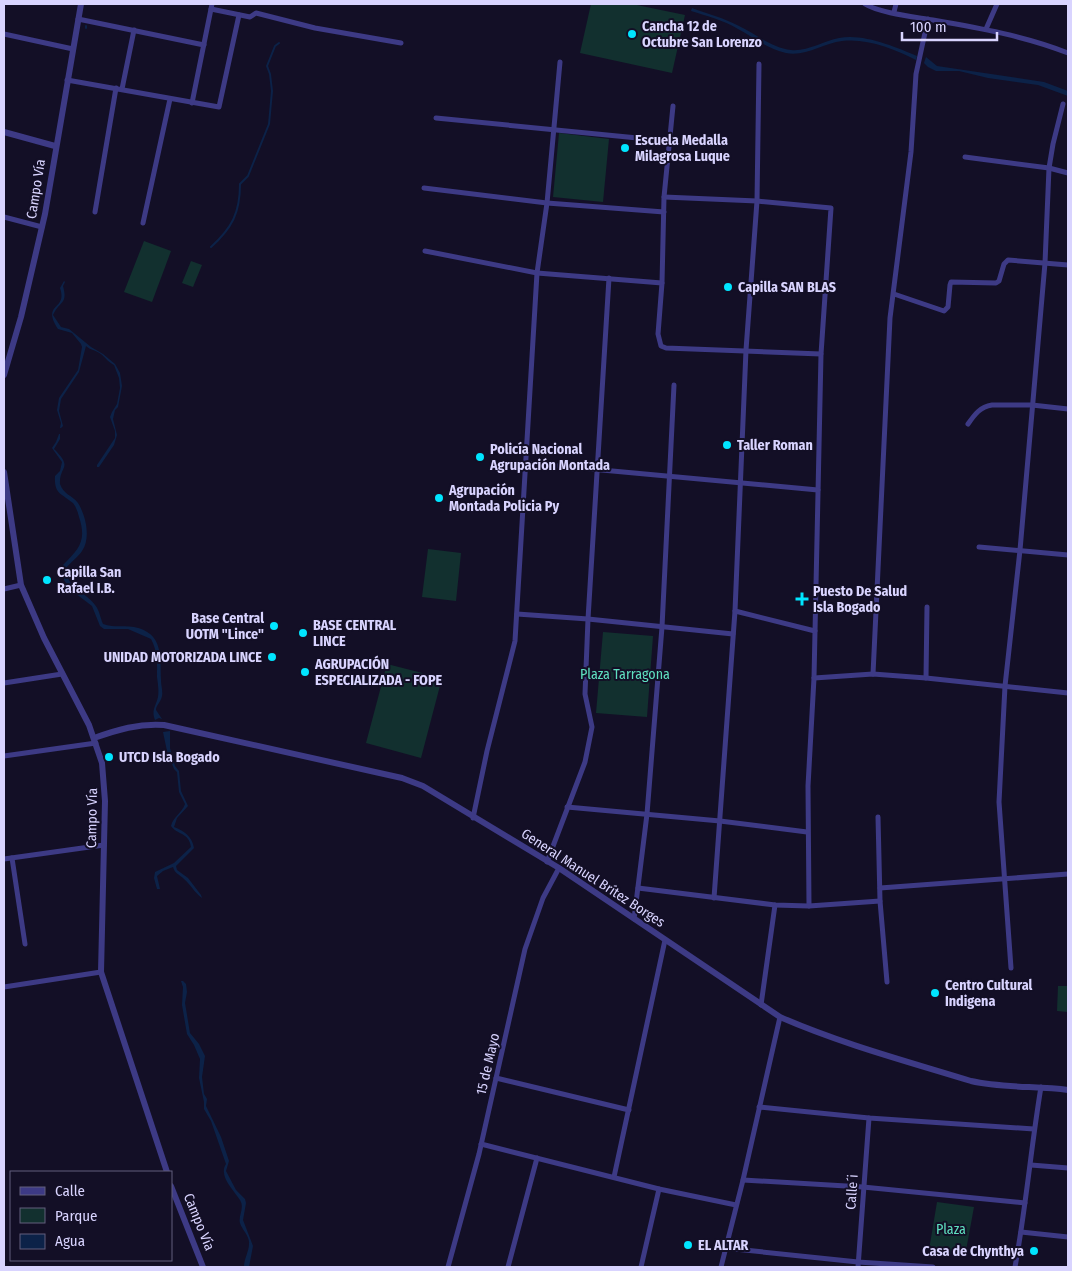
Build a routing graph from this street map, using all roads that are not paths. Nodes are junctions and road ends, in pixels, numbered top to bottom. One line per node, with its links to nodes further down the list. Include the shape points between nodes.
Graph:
1 (81, 4): 8 (street, Campo Vía)
2 (866, 4): 6 (street)
3 (896, 4): 6 (street)
4 (997, 4): 11 (street)
5 (212, 6): 7 (street); 14 (street)
6 (894, 12): 9 (street)
7 (239, 15): 13 (street, via 250,17 259,14); 22 (street, via 219,108)
8 (78, 19): 10 (street); 15 (street, Campo Vía)
9 (928, 19): 11 (street); 48 (street, via 916,74 911,152)
10 (134, 30): 14 (street); 20 (street)
11 (986, 30): 16 (street, via 1040,42)
12 (4, 34): 15 (street)
13 (401, 43)
14 (204, 45): 22 (street)
15 (73, 49): 19 (street, Campo Vía)
16 (1068, 53)
17 (560, 62): 26 (street)
18 (759, 64): 35 (street)
19 (67, 80): 20 (street); 29 (street, Campo Vía)
20 (119, 89): 21 (street); 37 (street)
21 (170, 99): 22 (street); 40 (street)
22 (192, 103)
23 (1063, 104): 31 (street)
24 (673, 106): 28 (street)
25 (436, 118): 26 (street)
26 (553, 129): 28 (street); 36 (street)
27 (4, 132): 29 (street)
28 (668, 141): 34 (street)
29 (56, 146): 41 (street, Campo Vía)
30 (965, 157): 31 (street)
31 (1050, 168): 32 (street); 43 (street)
32 (1068, 173)
33 (424, 188): 36 (street)
34 (664, 197): 35 (street); 38 (street)
35 (756, 200): 49 (street); 50 (street, via 831,208)
36 (547, 203): 38 (street); 45 (street)
37 (95, 212)
38 (664, 212): 47 (street)
39 (4, 217): 41 (street)
40 (142, 223)
41 (42, 227): 51 (street, Campo Vía, via 21,317)
42 (425, 251): 45 (street)
43 (1045, 263): 44 (street); 48 (street, via 1008,260 996,283 951,282 948,307 944,311); 54 (street)
44 (1068, 265)
45 (537, 273): 46 (street); 57 (street)
46 (609, 278): 47 (street); 58 (street)
47 (662, 283): 49 (street, via 658,334 661,346)
48 (894, 294): 76 (street, via 890,318)
49 (746, 350): 50 (street); 61 (street)
50 (821, 354): 62 (street)
51 (6, 359): 52 (street, Campo Vía)
52 (4, 375)
53 (674, 385): 60 (street)
54 (1032, 405): 55 (street); 56 (street, via 986,406); 64 (street)
55 (1068, 408)
56 (968, 424)
57 (526, 463): 58 (street); 70 (street)
58 (598, 469): 60 (street); 71 (street)
59 (4, 472): 66 (street, Campo Vía)
60 (671, 477): 61 (street); 72 (street)
61 (740, 482): 62 (street); 69 (street)
62 (818, 490): 73 (street)
63 (979, 547): 64 (street)
64 (1020, 550): 65 (street); 80 (street)
65 (1068, 555)
66 (21, 586): 67 (street); 75 (street, Campo Vía)
67 (4, 589)
68 (927, 607): 78 (street)
69 (735, 611): 73 (street); 74 (street)
70 (517, 614): 71 (street); 87 (street, via 514,641)
71 (588, 619): 72 (street); 84 (street, via 585,694 592,727 584,762)
72 (662, 627): 74 (street); 85 (street)
73 (815, 631): 77 (street)
74 (734, 634): 88 (street)
75 (62, 674): 79 (street); 82 (street, Campo Vía)
76 (873, 674): 77 (street); 78 (street)
77 (814, 678): 89 (street)
78 (926, 678): 80 (street)
79 (4, 683)
80 (1005, 686): 81 (street); 96 (street, via 999,802)
81 (1068, 693)
82 (95, 740): 83 (street); 87 (street, General Manuel Brítez Borges, via 120,729 148,724 178,728 402,778 423,786); 90 (street, Campo Vía, via 104,774)
83 (4, 756)
84 (567, 807): 85 (street); 93 (street)
85 (647, 814): 88 (street); 97 (street)
86 (878, 816): 98 (street)
87 (473, 818): 93 (street, General Manuel Brítez Borges)
88 (720, 821): 89 (street); 99 (street)
89 (807, 832): 102 (street)
90 (104, 845): 91 (street); 107 (street, Campo Vía)
91 (12, 858): 92 (street); 105 (street)
92 (4, 859)
93 (547, 862): 94 (street, General Manuel Brítez Borges)
94 (559, 868): 103 (street, General Manuel Brítez Borges); 112 (street, 15 de Mayo, via 543,898 525,949)
95 (1068, 874): 96 (street)
96 (1004, 878): 98 (street); 106 (street)
97 (638, 888): 99 (street); 103 (street)
98 (880, 888): 100 (street)
99 (714, 898): 101 (street)
100 (880, 901): 102 (street); 108 (street)
101 (776, 906): 102 (street); 110 (street)
102 (808, 906)
103 (634, 919): 104 (street, General Manuel Brítez Borges)
104 (665, 940): 110 (street, General Manuel Brítez Borges); 116 (street)
105 (25, 944)
106 (1011, 968)
107 (101, 972): 109 (street); 123 (street, Campo Vía)
108 (887, 982)
109 (4, 987)
110 (761, 1005): 111 (street, General Manuel Brítez Borges)
111 (780, 1017): 113 (street, General Manuel Brítez Borges, via 814,1032 971,1081); 115 (street)
112 (496, 1078): 116 (street); 119 (street, 15 de Mayo)
113 (1041, 1087): 114 (street, General Manuel Brítez Borges); 118 (street)
114 (1068, 1090)
115 (759, 1107): 117 (street); 125 (street)
116 (629, 1110): 124 (street)
117 (869, 1118): 118 (street); 126 (street, Calle´i)
118 (1034, 1129): 121 (street)
119 (481, 1144): 120 (street); 136 (street, 15 de Mayo)
120 (537, 1158): 124 (street); 137 (street)
121 (1031, 1165): 122 (street); 129 (street)
122 (1068, 1168)
123 (166, 1171)
124 (614, 1177): 128 (street)
125 (743, 1180): 126 (street); 130 (street)
126 (863, 1187): 129 (street); 134 (street, Calle´i)
127 (172, 1189): 135 (street, Campo Vía)
128 (659, 1190): 130 (street); 138 (street)
129 (1026, 1203): 131 (street)
130 (736, 1206): 133 (street)
131 (1021, 1232): 132 (street); 141 (street)
132 (1068, 1237)
133 (725, 1248): 134 (street); 139 (street)
134 (858, 1264): 140 (street)
135 (203, 1267)
136 (448, 1267)
137 (508, 1267)
138 (641, 1267)
139 (721, 1267)
140 (933, 1267)
141 (1015, 1267)

